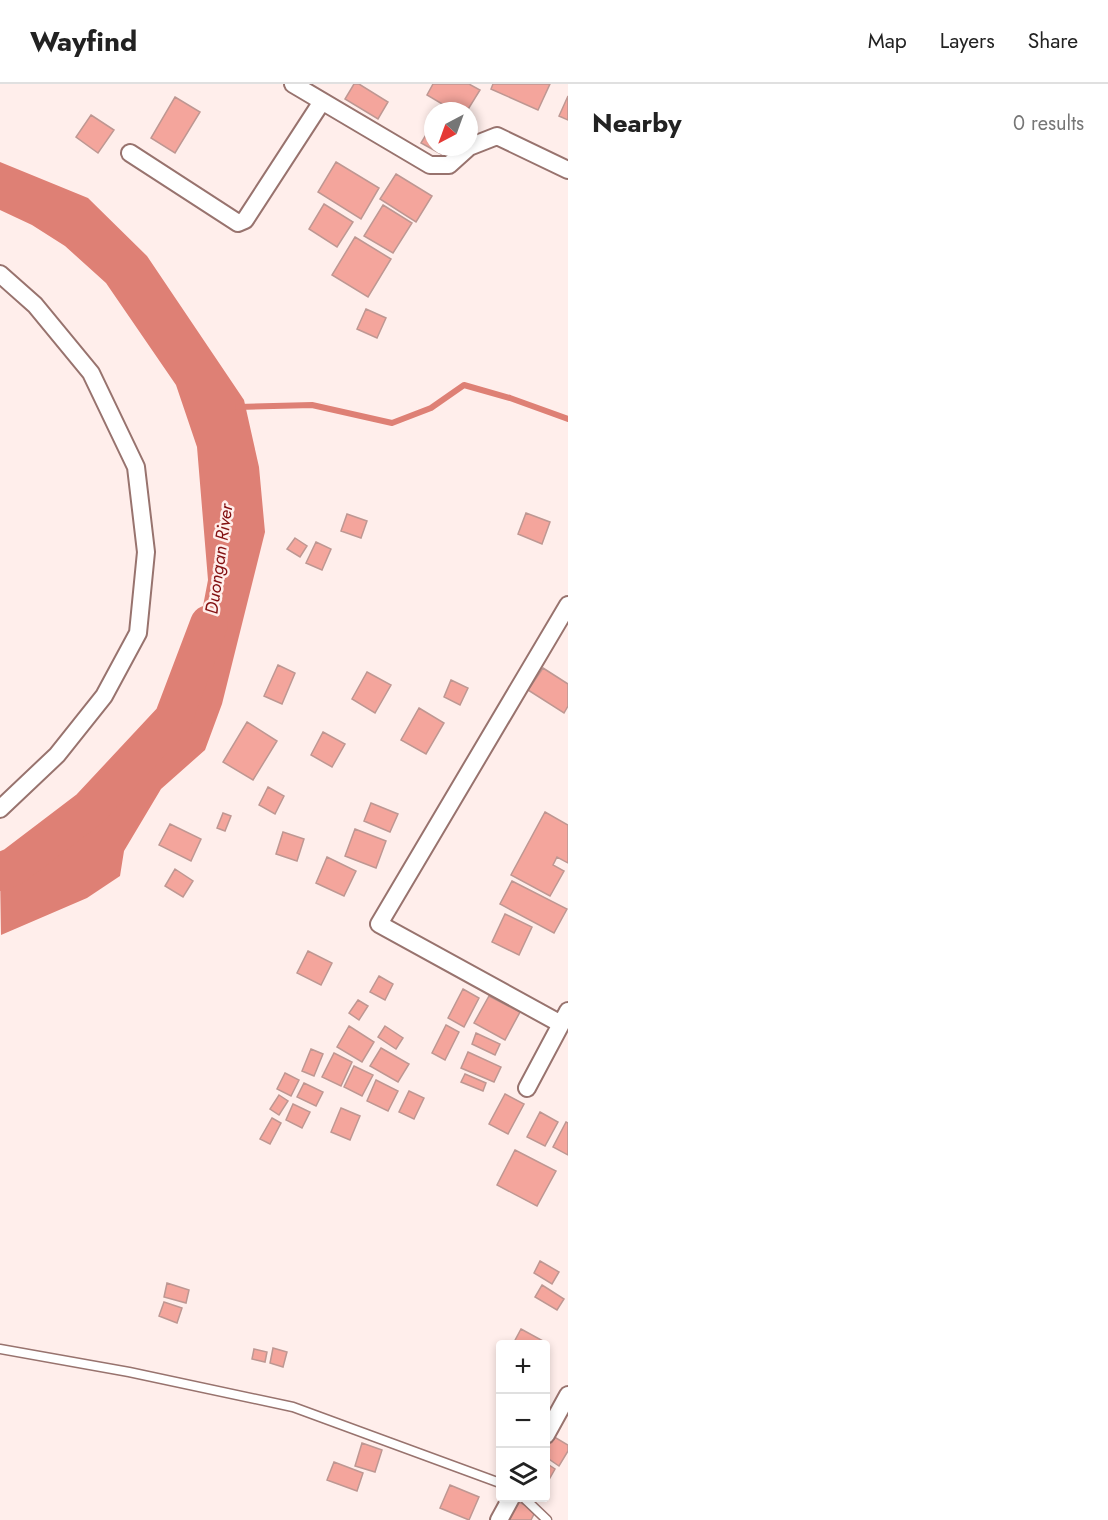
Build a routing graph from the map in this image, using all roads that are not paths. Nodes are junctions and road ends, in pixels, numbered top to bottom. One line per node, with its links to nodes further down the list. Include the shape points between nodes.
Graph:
1 (293, 84): 2 (street)
2 (321, 103): 4 (street, via 245,220 238,223); 5 (street, via 430,165 449,165)
3 (478, 143): 6 (street, via 497,136)
4 (130, 153)
5 (459, 156)
6 (568, 170)
7 (0, 274): 9 (street, via 35,305 91,373 136,467 146,552 138,633 104,696 57,755)
8 (568, 605): 10 (street, via 379,924)
9 (0, 809)
10 (564, 1018): 11 (street)
11 (527, 1088)
12 (0, 1349): 15 (lane, via 293,1407)
13 (568, 1395): 14 (street)
14 (550, 1428)
15 (496, 1481)
16 (508, 1502): 18 (street)
17 (529, 1502): 19 (lane)
18 (499, 1520)
19 (547, 1520)

